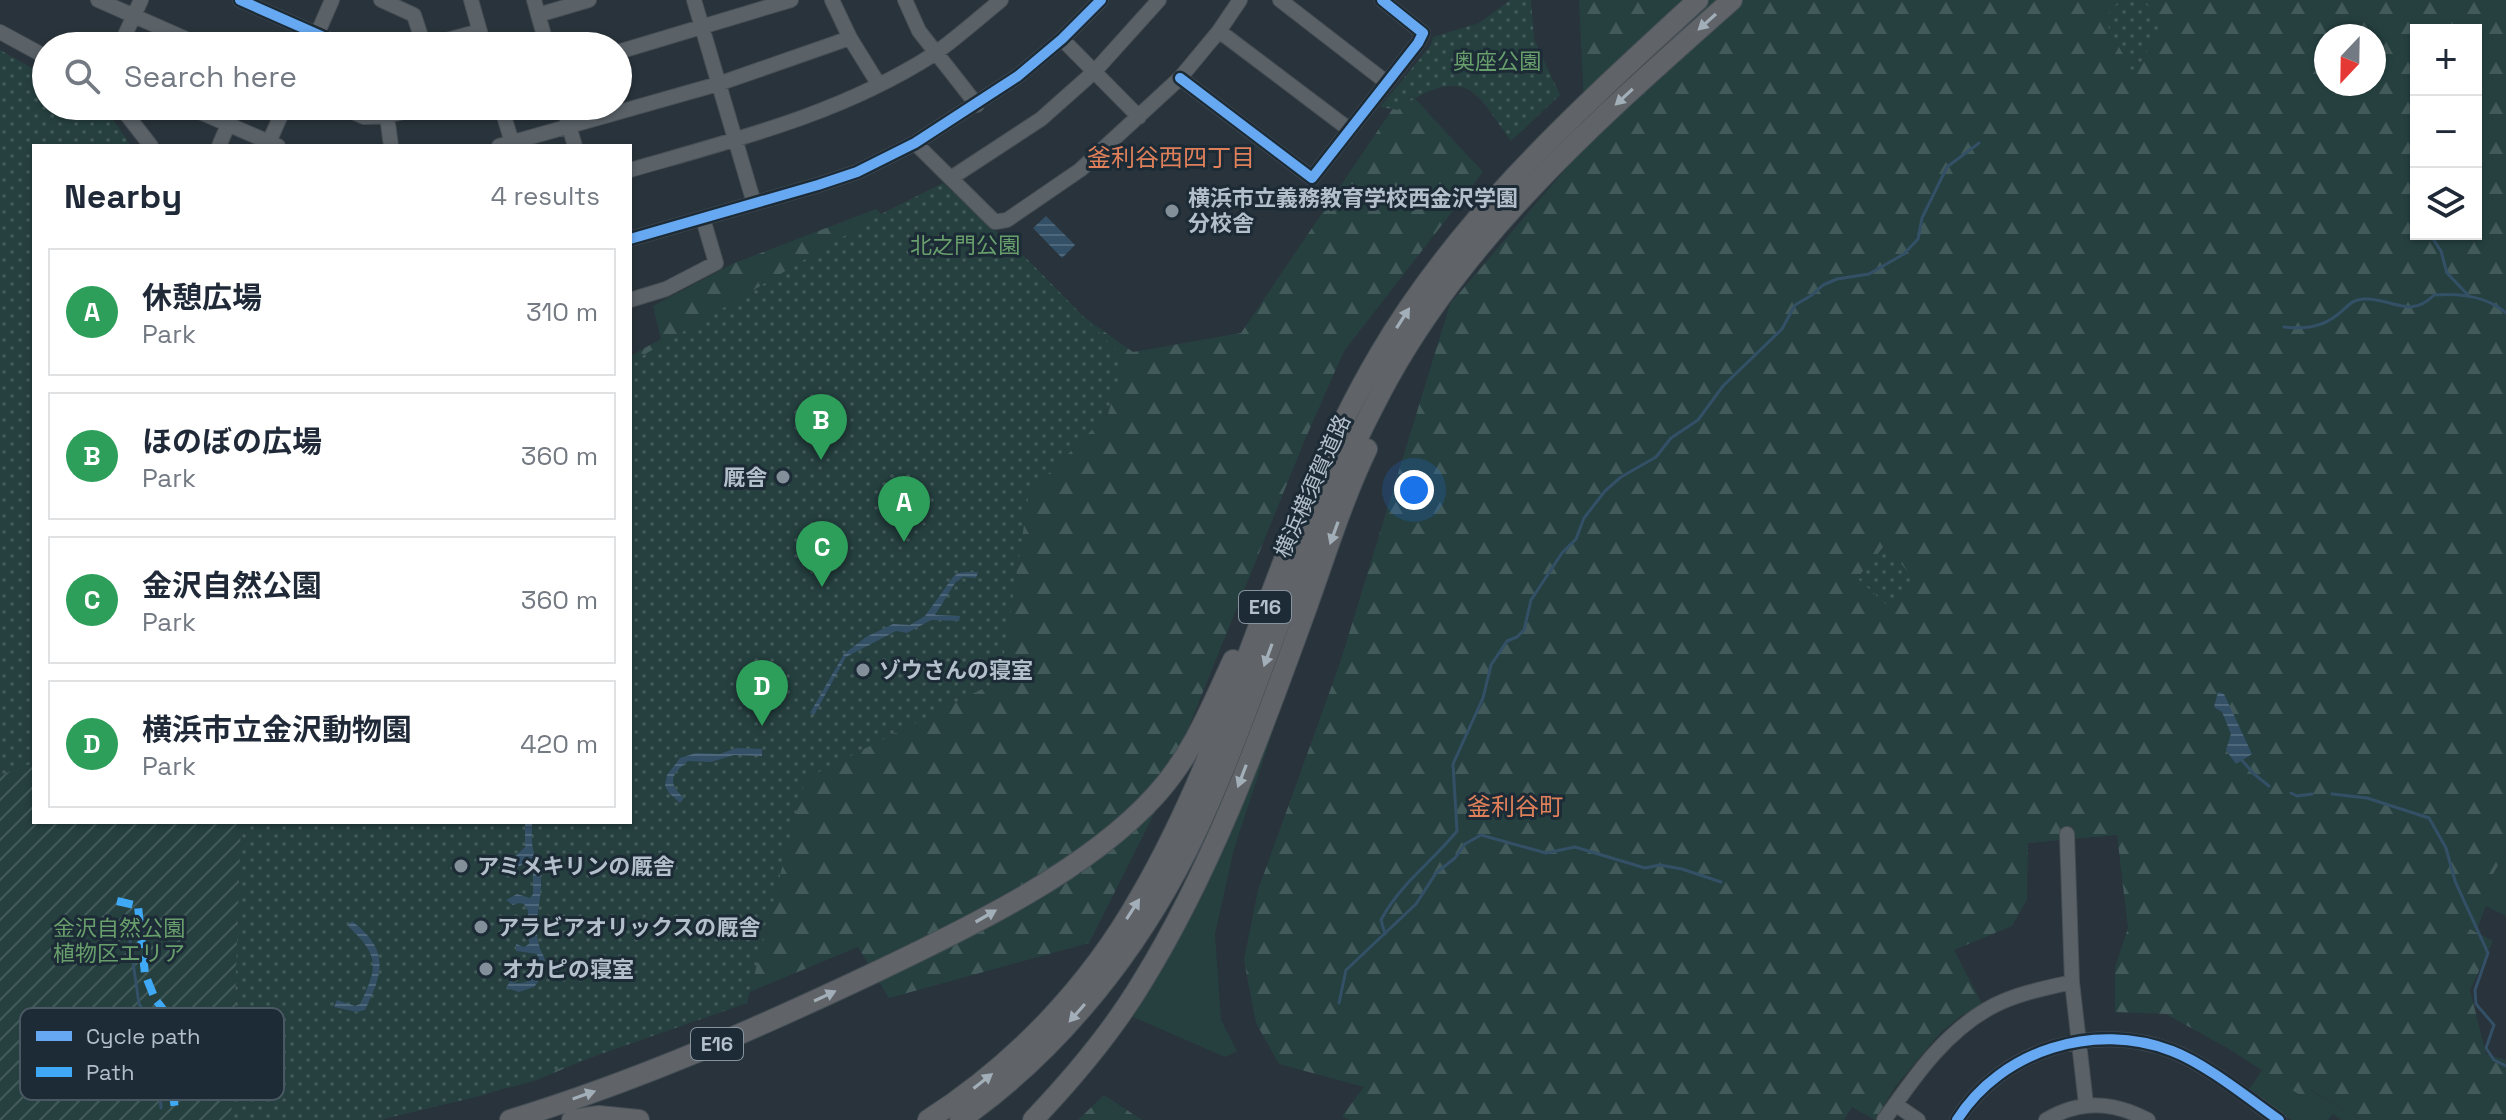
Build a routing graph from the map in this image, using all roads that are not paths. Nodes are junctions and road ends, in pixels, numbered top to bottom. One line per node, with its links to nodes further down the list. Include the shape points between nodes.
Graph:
1 (98, 0): 21 (street)
2 (141, 0): 21 (street)
3 (240, 0): 27 (street)
4 (332, 0): 28 (street)
5 (381, 0): 29 (street, via 414,15)
6 (471, 0): 30 (street)
7 (589, 0): 20 (street)
8 (694, 0): 22 (street)
9 (791, 0): 22 (street)
10 (832, 0): 32 (street)
11 (905, 0): 36 (street)
12 (1001, 0): 36 (street)
13 (1101, 0): 33 (street)
14 (1159, 0): 37 (street)
15 (1240, 0): 23 (street)
16 (1280, 0): 39 (street)
17 (1382, 0): 39 (street, via 1423,33)
18 (1698, 0): 69 (highway, 横浜横須賀道路 / E16, via 1539,150)
19 (1732, 0): 69 (highway, 横浜横須賀道路 / E16, one-way to 69)
20 (536, 7): 31 (street)
21 (134, 16): 25 (street); 26 (street)
22 (701, 27): 34 (street); 40 (street)
23 (1219, 31): 38 (street); 54 (street)
24 (0, 32): 35 (street)
25 (127, 32)
26 (170, 32)
27 (299, 32)
28 (318, 32)
29 (420, 32)
30 (480, 32)
31 (543, 32)
32 (850, 38): 40 (street); 41 (street)
33 (1062, 39): 37 (street); 42 (street)
34 (632, 48)
35 (32, 49)
36 (935, 53): 41 (street); 42 (street)
37 (1095, 71): 44 (street); 65 (street, via 1041,119)
38 (1180, 78): 44 (street); 54 (street, via 1312,178)
39 (1386, 82): 54 (street)
40 (718, 84): 43 (street); 55 (street)
41 (879, 85): 55 (street)
42 (977, 105): 56 (street)
43 (632, 108)
44 (1139, 117): 65 (street, via 1080,170 1000,223)
45 (131, 120): 57 (street)
46 (217, 120): 52 (street)
47 (281, 120): 59 (street)
48 (388, 120): 60 (street)
49 (504, 120): 61 (street)
50 (566, 120): 53 (street)
51 (589, 120): 53 (street)
52 (228, 125): 58 (street); 59 (street)
53 (568, 126): 62 (street); 63 (street)
54 (1350, 130)
55 (734, 140): 64 (street); 66 (street)
56 (915, 143): 65 (street); 66 (street, via 857,172)
57 (149, 144)
58 (220, 144)
59 (273, 144)
60 (391, 144)
61 (508, 144)
62 (511, 144)
63 (574, 144)
64 (632, 169)
65 (951, 178)
66 (754, 203): 67 (street)
67 (703, 219): 68 (street); 71 (street, via 716,263)
68 (632, 238)
69 (1462, 253): 70 (highway, 横浜横須賀道路 / E16); 72 (highway, 横浜横須賀道路 / E16, one-way to 69, via 1417,295)
70 (1450, 285): 74 (highway, 横浜横須賀道路 / E16, one-way to 74, via 1390,376 1334,488 1225,765 1177,870 1133,942); 86 (highway, E16, one-way to 86, via 1362,459 1201,871 1130,1000 1082,1067)
71 (632, 299)
72 (1379, 355): 74 (highway, 横浜横須賀道路 / E16, one-way to 72, via 1178,824 1301,513); 81 (highway, E16, one-way to 72, via 612,1085 816,1001 959,932 1104,844 1157,795 1209,713 1319,451)
73 (2067, 834): 75 (street)
74 (1096, 977): 76 (highway, 横浜横須賀道路 / E16, via 1062,1005)
75 (2072, 982): 77 (street); 78 (street, via 1994,1006 1939,1047)
76 (1041, 1040): 84 (highway, 横浜横須賀道路 / E16, one-way to 76); 85 (highway, 横浜横須賀道路 / E16, via 1004,1085)
77 (2079, 1041): 79 (street); 80 (street, via 2141,1041 2174,1051); 89 (street, via 2010,1066 1985,1085)
78 (1895, 1104): 87 (street); 88 (street)
79 (2086, 1104): 90 (street); 91 (street)
80 (2271, 1118)
81 (510, 1120)
82 (572, 1120): 83 (highway)
83 (639, 1120)
84 (928, 1120)
85 (960, 1120)
86 (1033, 1120)
87 (1884, 1120)
88 (1918, 1120)
89 (1957, 1120)
90 (2046, 1120)
91 (2148, 1120)

